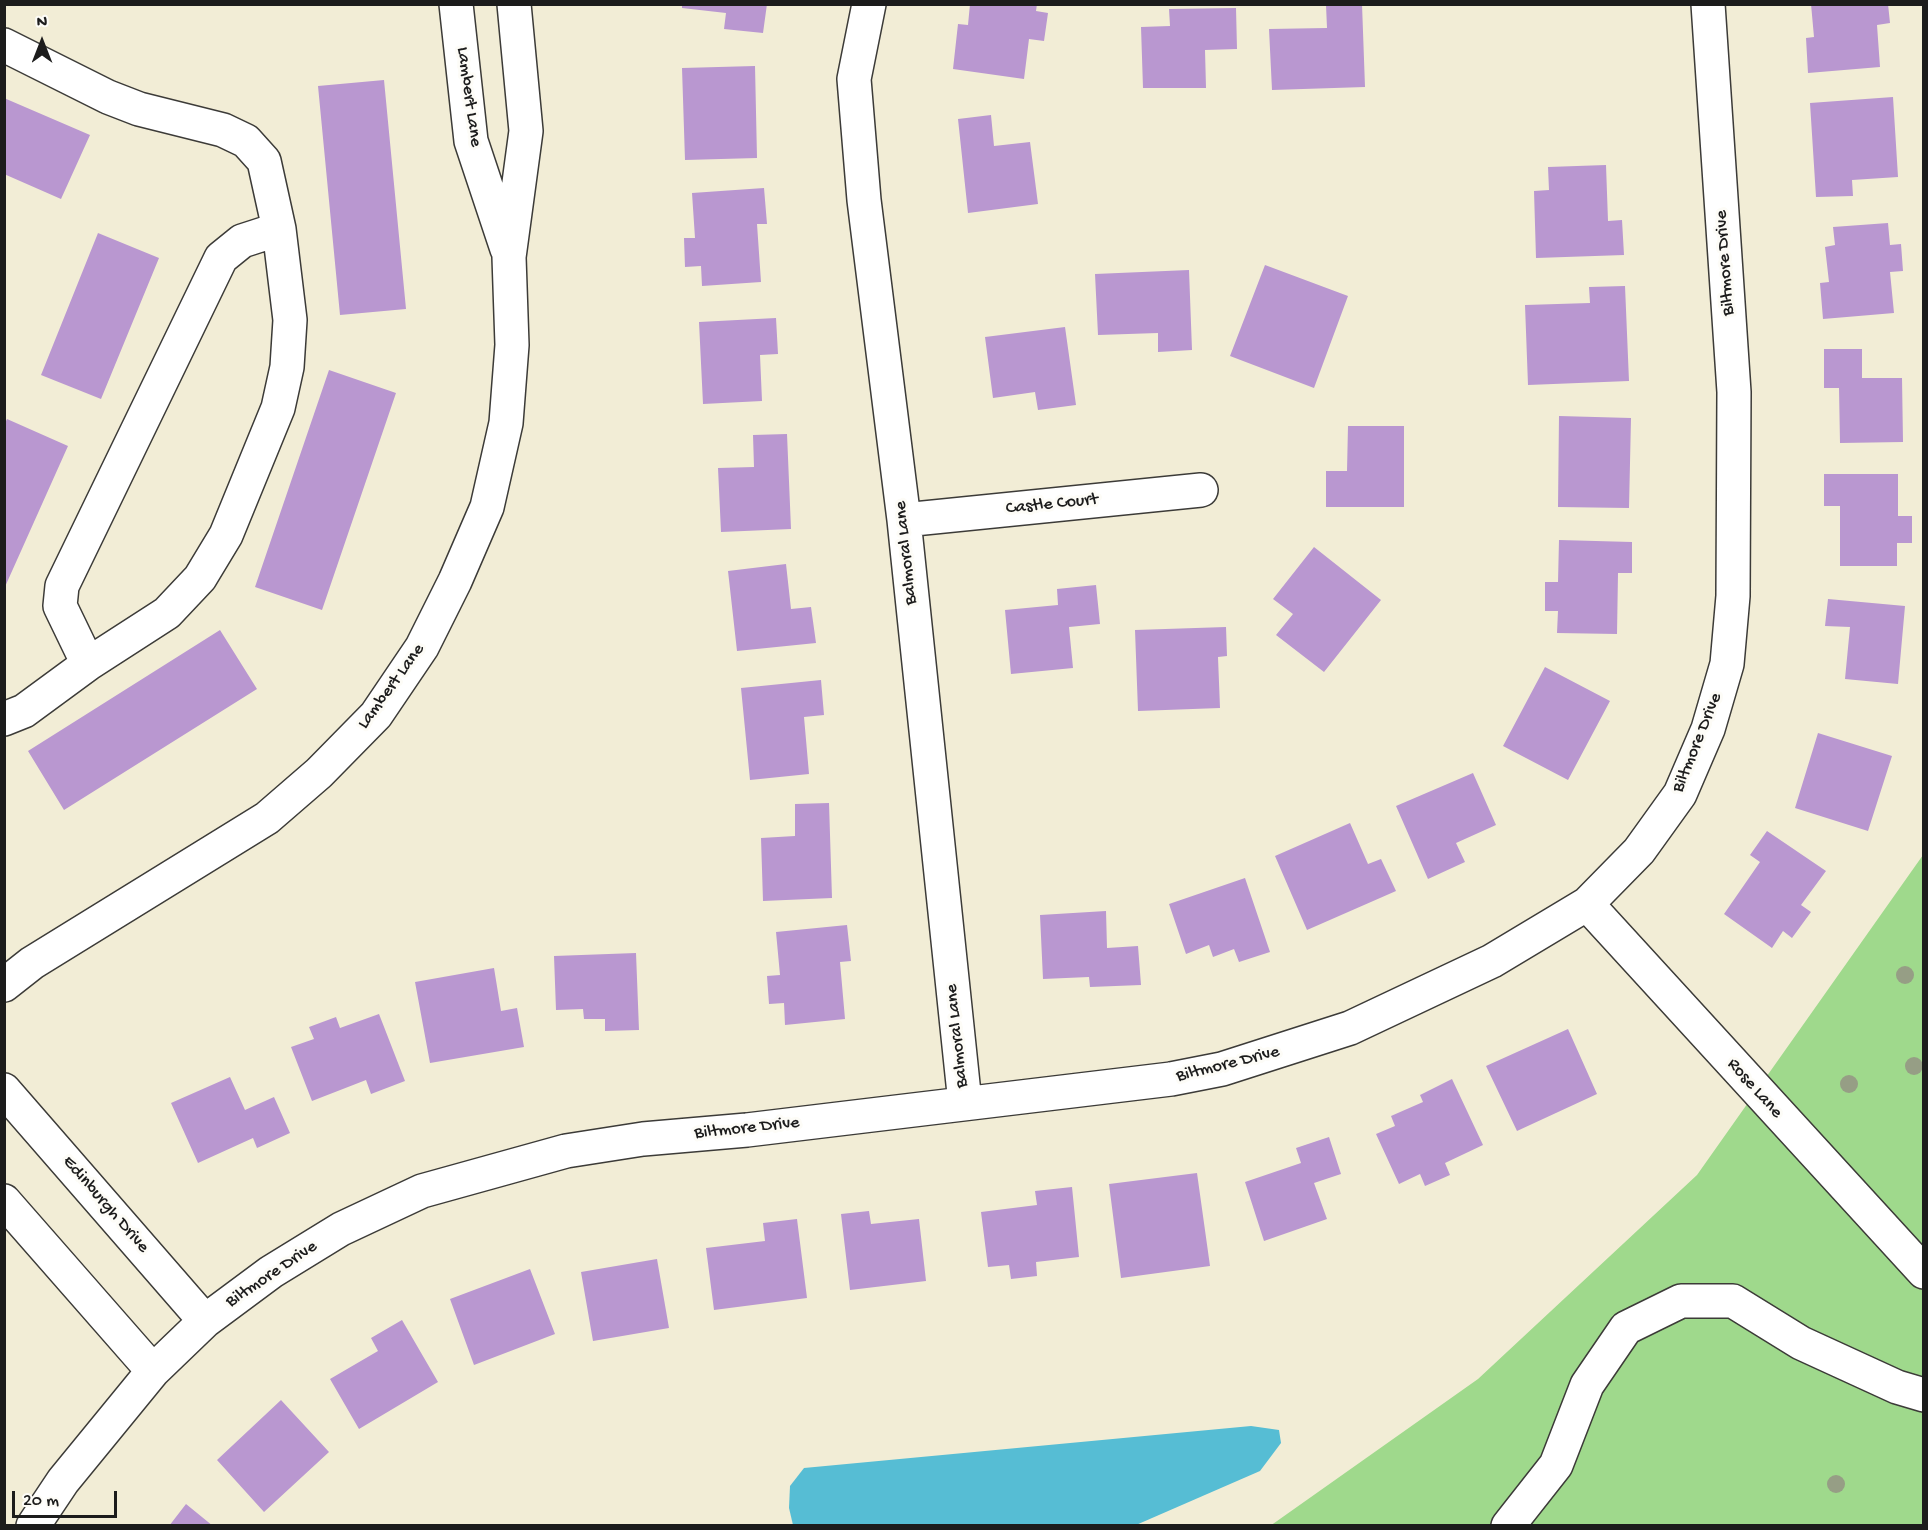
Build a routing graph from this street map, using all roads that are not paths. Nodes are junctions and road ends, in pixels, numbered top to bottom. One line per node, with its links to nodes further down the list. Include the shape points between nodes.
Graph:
1 (456, 4): 7 (street, Lambert Lane, via 471,141)
2 (514, 4): 7 (street, Lambert Lane, via 526,131)
3 (869, 4): 9 (street, Balmoral Lane, via 854,78 864,200)
4 (1708, 4): 12 (street, Biltmore Drive, via 1734,392 1733,596 1727,664 1707,729 1680,794 1638,851)
5 (4, 45): 6 (street, via 119,101 223,130 246,141 264,161)
6 (279, 229): 10 (street, via 290,320 287,367 278,408 226,535 200,578 166,613); 10 (street, via 242,241 221,258 62,586 60,606)
7 (509, 256): 13 (street, Lambert Lane, via 512,345 506,423 487,507 423,647 376,715 319,773 267,818 32,963)
8 (1201, 490): 9 (street, Castle Court)
9 (904, 520): 15 (street, Balmoral Lane)
10 (88, 664): 11 (street, via 24,711)
11 (4, 719)
12 (1587, 904): 15 (street, Biltmore Drive, via 1492,961 1350,1029 1286,1051 1171,1079); 17 (street, Rose Lane)
13 (4, 985)
14 (4, 1090): 18 (street, Edinburgh Drive)
15 (965, 1103): 18 (street, Biltmore Drive, via 643,1139 566,1151 498,1168 422,1191 341,1229 271,1272)
16 (4, 1202): 19 (street)
17 (1923, 1272)
18 (204, 1321): 19 (street, Biltmore Drive)
19 (153, 1371): 21 (street, Biltmore Drive, via 63,1481)
20 (1923, 1395): 22 (street, via 1801,1343 1733,1301 1681,1301 1626,1328 1587,1385 1556,1465)
21 (33, 1526)
22 (1508, 1526)

